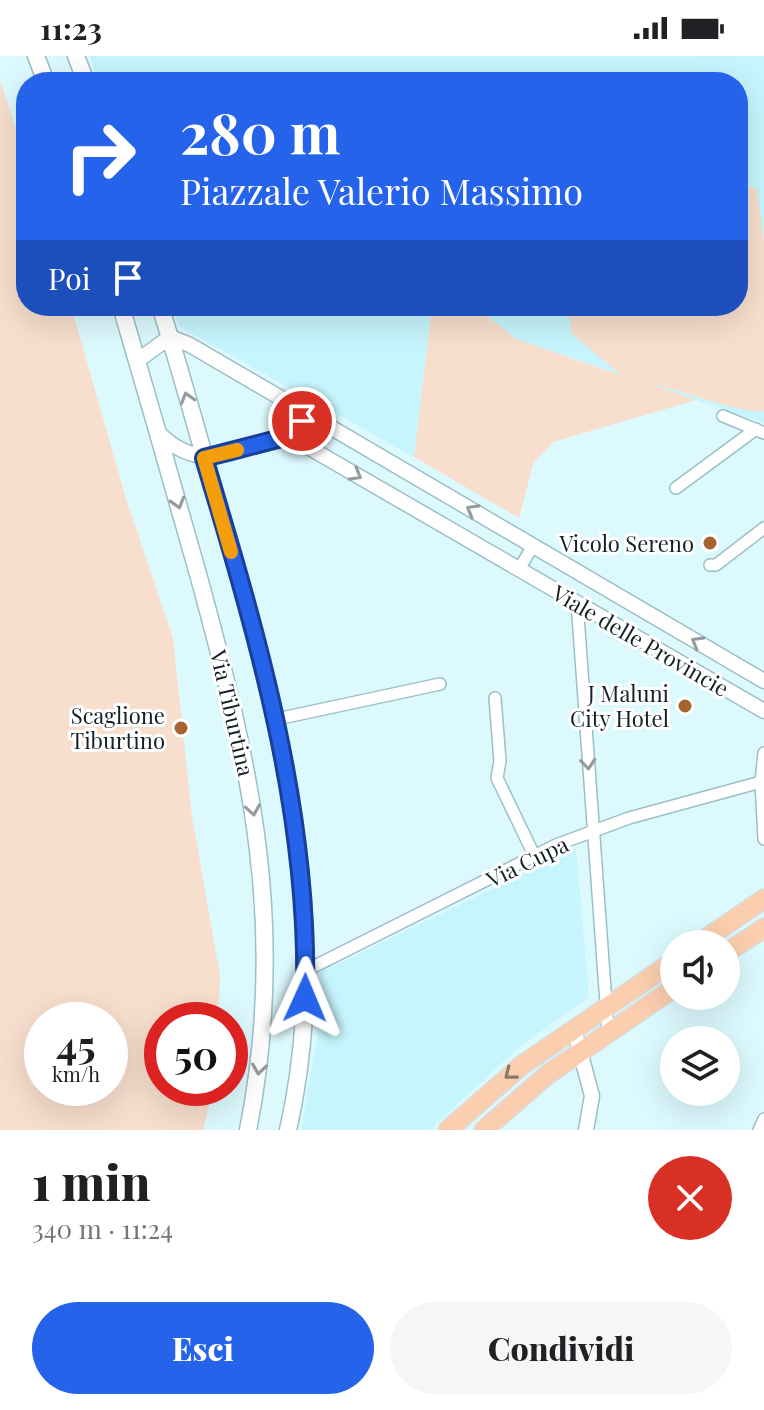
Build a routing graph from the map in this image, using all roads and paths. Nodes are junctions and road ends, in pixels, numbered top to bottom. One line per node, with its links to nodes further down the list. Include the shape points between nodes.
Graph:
1 (124, 316): 4 (main road, Via Tiburtina)
2 (163, 316): 3 (main road, Via Tiburtina)
3 (170, 337): 4 (street); 5 (street, Viale delle Provincie); 10 (main road, Via Tiburtina, one-way to 3)
4 (137, 361): 7 (main road, Via Tiburtina)
5 (302, 410): 9 (street, via 300,427); 13 (street, Viale delle Provincie, one-way to 5)
6 (723, 416): 8 (street)
7 (155, 429): 10 (street, via 183,454); 39 (main road, Via Tiburtina, one-way to 39, via 234,705 258,842 266,984)
8 (760, 431): 11 (street)
9 (289, 436): 10 (street); 15 (street, Viale delle Provincie, one-way to 15)
10 (204, 458): 21 (main road, Via Tiburtina)
11 (676, 488)
12 (764, 528): 14 (street)
13 (533, 546): 15 (street); 17 (street, Viale delle Provincie, one-way to 13)
14 (710, 565)
15 (519, 569): 16 (street, Viale delle Provincie)
16 (577, 602): 20 (street, Viale delle Provincie); 24 (street, one-way to 24)
17 (764, 681)
18 (440, 684): 21 (street)
19 (495, 698): 26 (street, via 497,778)
20 (764, 711)
21 (277, 719): 32 (main road, Via Tiburtina, via 296,836)
22 (764, 753): 23 (street)
23 (761, 782): 24 (street, Via Cupa); 25 (street)
24 (593, 830): 26 (street, Via Cupa); 34 (street)
25 (764, 839)
26 (534, 855): 32 (street, Via Cupa)
27 (764, 899): 29 (main road)
28 (764, 928): 30 (main road)
29 (719, 930)
30 (740, 944)
31 (660, 970): 34 (main road)
32 (305, 971): 40 (main road, Via Tiburtina)
33 (660, 997): 36 (main road)
34 (606, 1007): 35 (main road); 36 (street)
35 (574, 1029): 37 (street); 41 (main road, one-way to 41, via 509,1075)
36 (608, 1031): 37 (main road)
37 (581, 1050): 42 (main road); 43 (street, via 592,1096)
38 (764, 1119): 44 (street)
39 (248, 1130)
40 (288, 1130)
41 (448, 1130)
42 (484, 1130)
43 (586, 1130)
44 (759, 1130)

